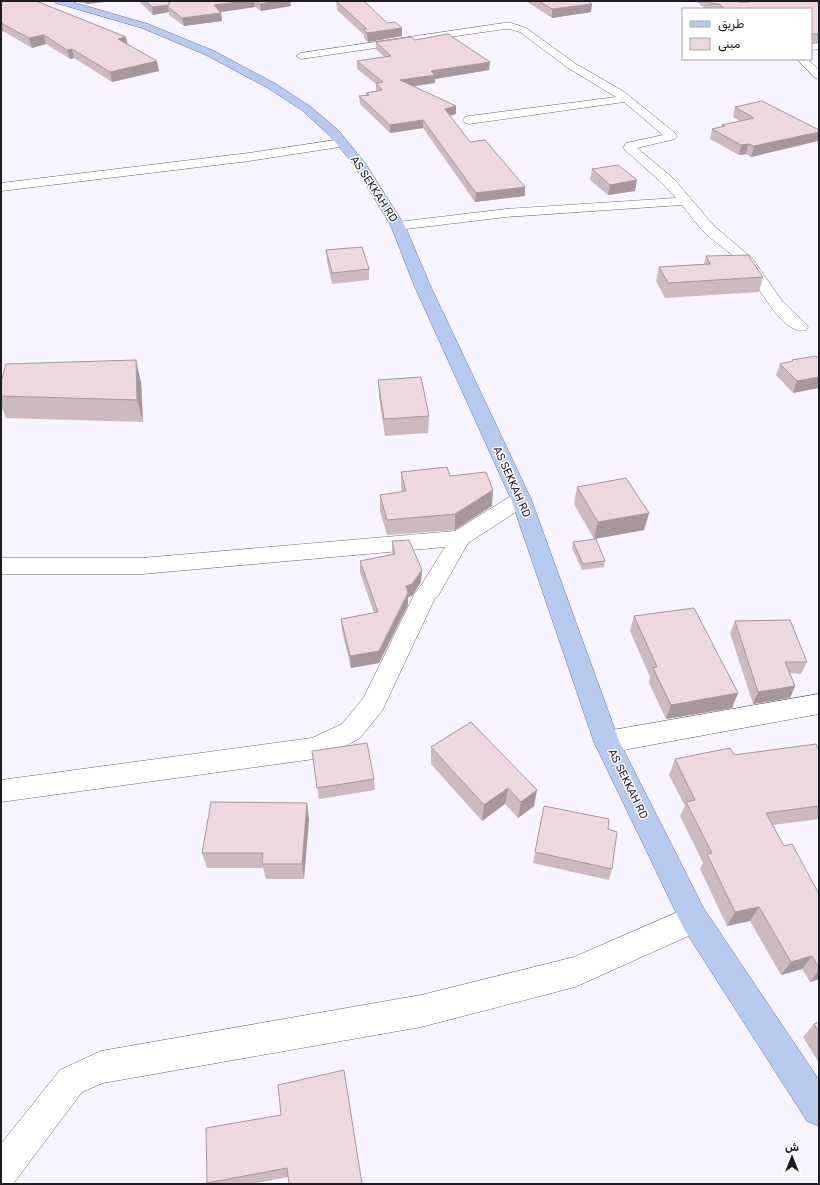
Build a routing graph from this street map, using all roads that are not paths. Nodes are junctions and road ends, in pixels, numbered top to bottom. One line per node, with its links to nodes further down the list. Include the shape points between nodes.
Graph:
1 (58, 1): 7 (main road, AS SEKKAH RD, via 145,26 210,52 272,86 307,109)
2 (301, 56): 5 (street, via 511,26 523,30 572,66 619,93)
3 (803, 60): 4 (street)
4 (819, 76)
5 (624, 99): 6 (street); 9 (street, via 671,136 629,148 668,181)
6 (469, 120)
7 (342, 143): 8 (street); 10 (main road, AS SEKKAH RD, via 359,163)
8 (1, 187)
9 (686, 201): 10 (street, via 506,212); 11 (street, via 710,230 746,261 776,304)
10 (398, 226): 12 (main road, AS SEKKAH RD, via 422,285)
11 (800, 327)
12 (521, 499): 13 (street); 16 (main road, AS SEKKAH RD)
13 (460, 538): 14 (street, via 142,566); 17 (street, via 426,593 373,704 351,731 314,748)
14 (1, 566)
15 (819, 704): 16 (street)
16 (607, 742): 18 (main road, AS SEKKAH RD)
17 (1, 791)
18 (694, 919): 19 (main road, AS SEKKAH RD); 20 (street, via 575,972 421,1011 101,1067 71,1081)
19 (819, 1109)
20 (1, 1172)

